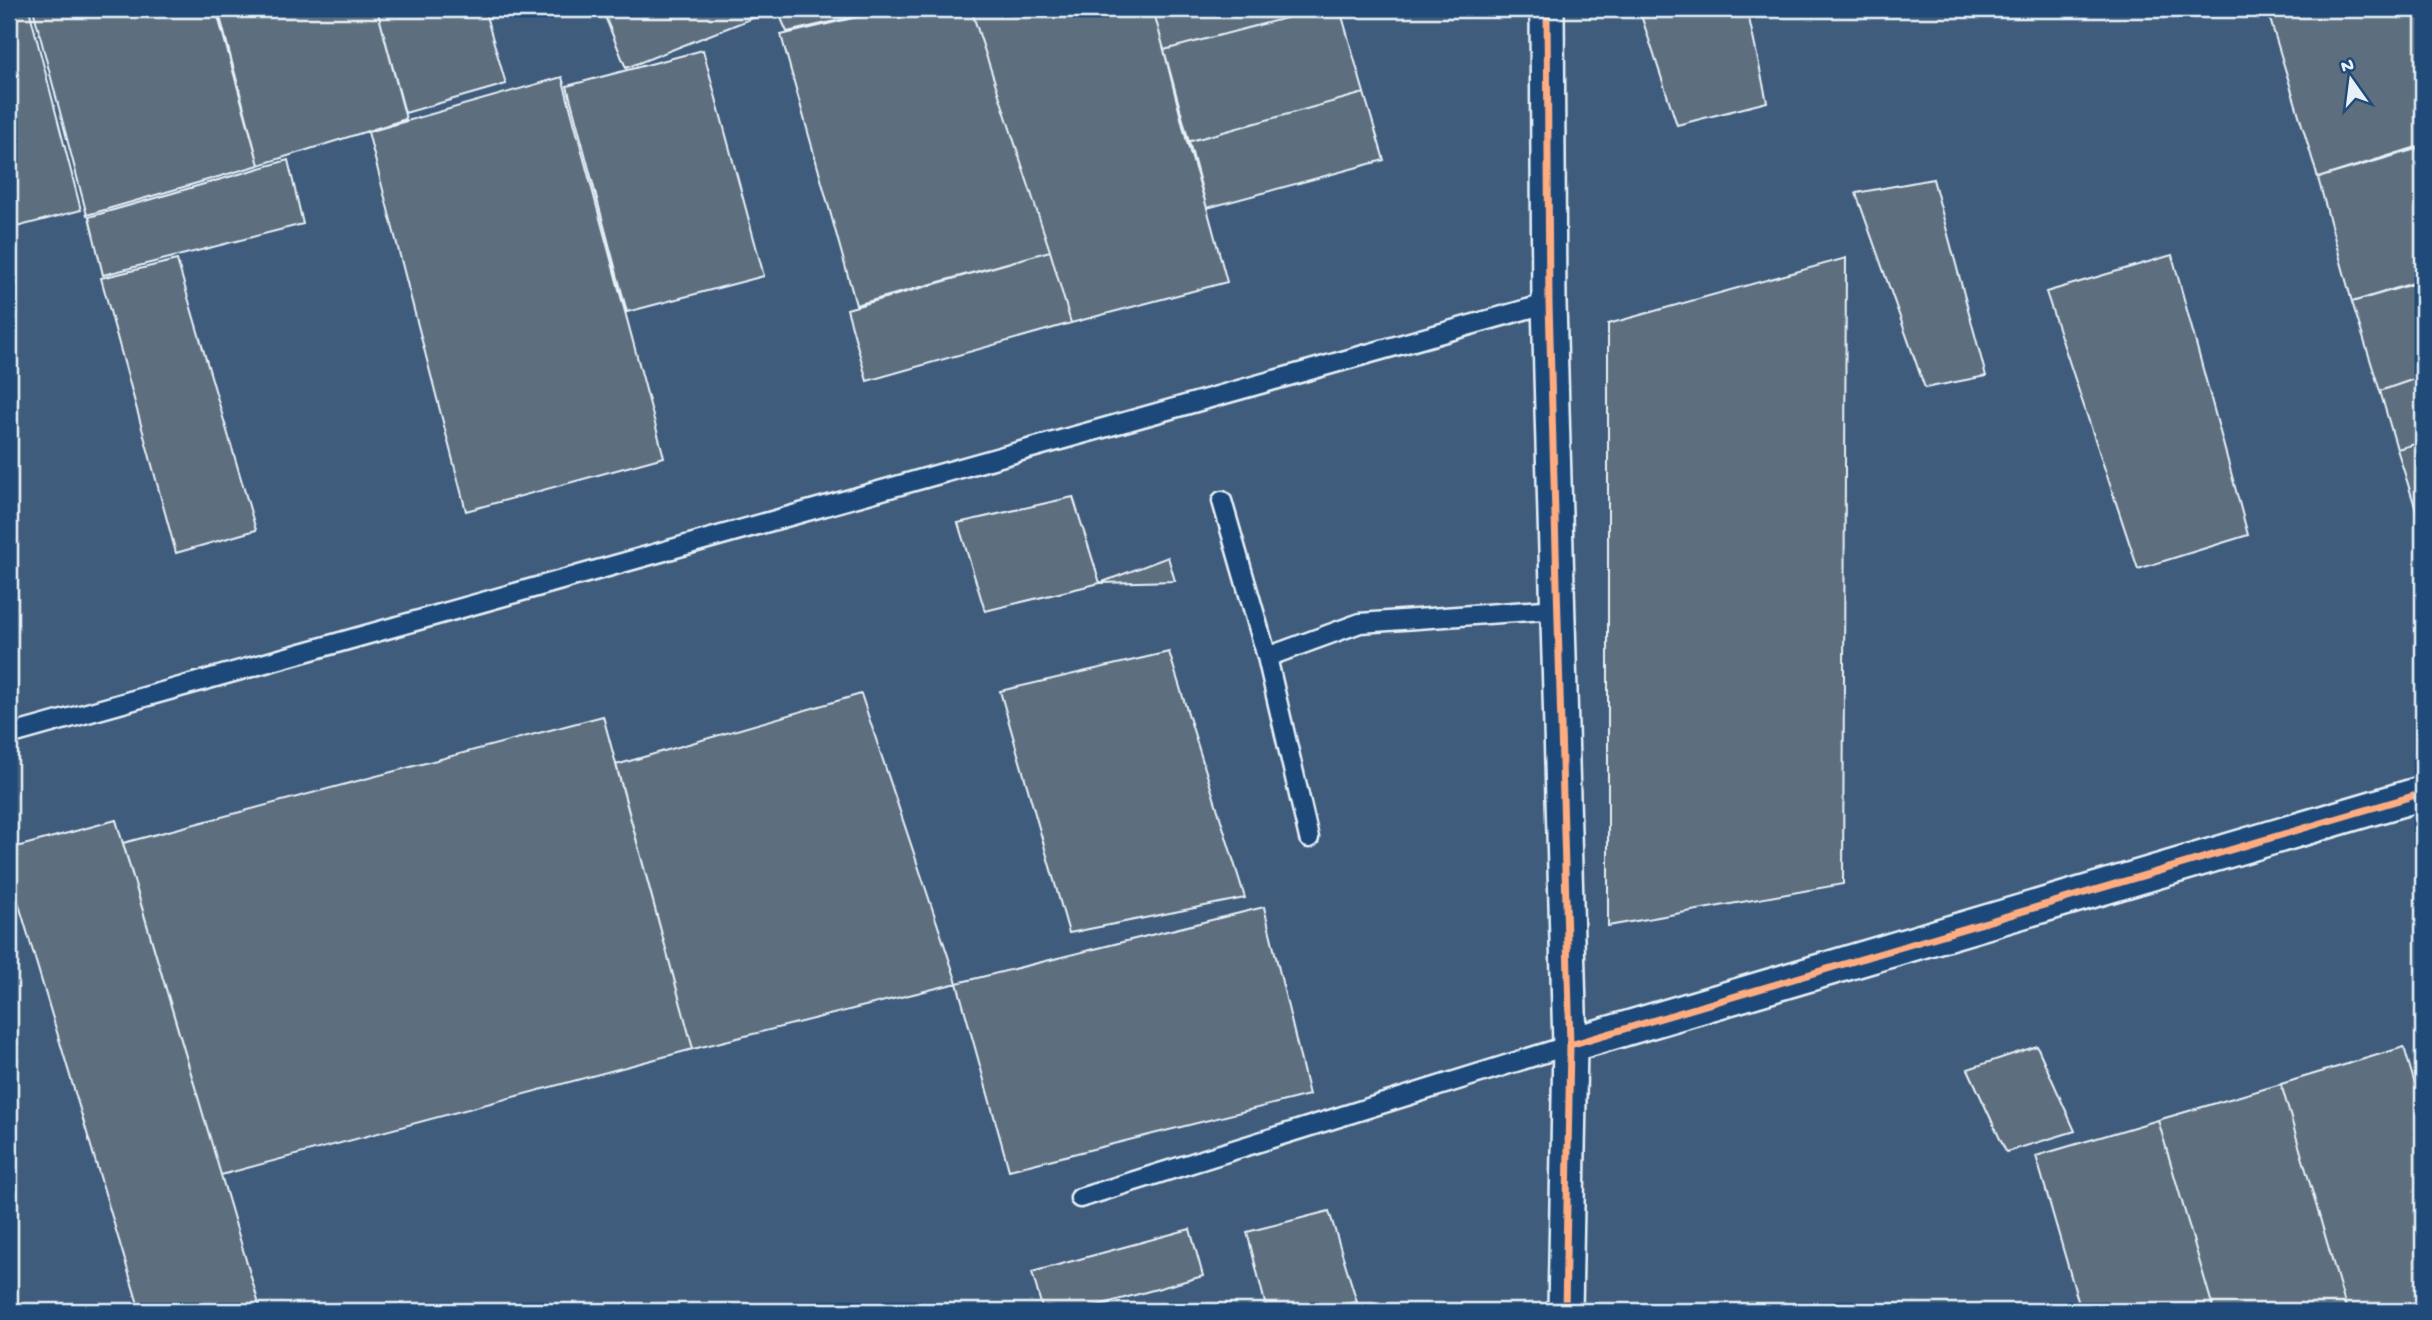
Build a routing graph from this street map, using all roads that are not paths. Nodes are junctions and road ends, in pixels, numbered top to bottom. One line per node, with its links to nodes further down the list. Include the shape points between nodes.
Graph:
1 (1548, 9): 2 (street)
2 (1549, 303): 4 (street); 6 (lane)
3 (1222, 501): 5 (lane)
4 (1557, 609): 5 (lane, via 1360,624); 9 (street)
5 (1267, 657): 8 (lane)
6 (9, 735)
7 (2423, 793): 9 (street)
8 (1309, 838)
9 (1570, 1045): 10 (lane); 11 (street)
10 (1080, 1198)
11 (1565, 1311)

